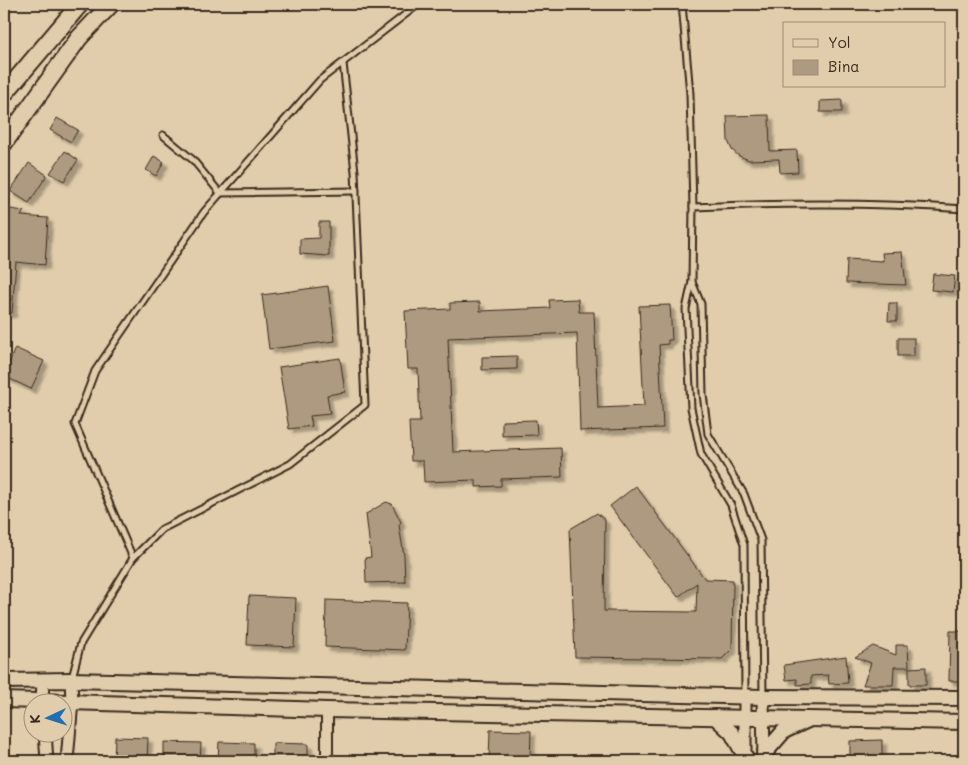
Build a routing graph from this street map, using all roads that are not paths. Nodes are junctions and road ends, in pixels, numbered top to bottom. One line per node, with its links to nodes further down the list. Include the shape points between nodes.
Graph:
1 (80, 4): 6 (highway)
2 (111, 4): 8 (highway, via 79,38)
3 (419, 4): 5 (lane)
4 (682, 4): 11 (lane, via 690,94)
5 (343, 62): 9 (lane); 10 (lane, via 320,80)
6 (4, 94)
7 (163, 135): 10 (lane, via 193,160)
8 (4, 143)
9 (356, 191): 10 (lane); 14 (lane, via 365,405 290,464 162,529)
10 (220, 193): 14 (lane, via 95,371 75,424)
11 (693, 207): 12 (lane, via 799,203 900,204); 13 (lane)
12 (964, 209)
13 (692, 282): 20 (lane, via 686,309 691,408 701,454 731,505 744,545); 21 (lane, via 701,304 703,394 708,434 744,494 761,540)
14 (133, 558): 16 (lane, via 81,643)
15 (43, 680): 16 (main road); 17 (main road); 18 (street)
16 (71, 680): 19 (street); 20 (main road)
17 (4, 681)
18 (42, 692)
19 (72, 692)
20 (745, 696): 21 (main road); 28 (street)
21 (763, 696): 22 (main road); 29 (street)
22 (964, 698)
23 (4, 700): 24 (main road)
24 (22, 700)
25 (72, 701): 26 (main road)
26 (327, 710): 27 (main road); 38 (street)
27 (715, 716): 28 (main road); 35 (main road, via 732,733)
28 (745, 717): 29 (main road); 35 (street)
29 (763, 718): 30 (main road); 34 (street)
30 (812, 718): 31 (main road); 34 (main road, via 784,731)
31 (964, 722)
32 (45, 742): 36 (street)
33 (69, 742): 37 (street)
34 (764, 758)
35 (744, 759)
36 (47, 761)
37 (67, 761)
38 (327, 761)

